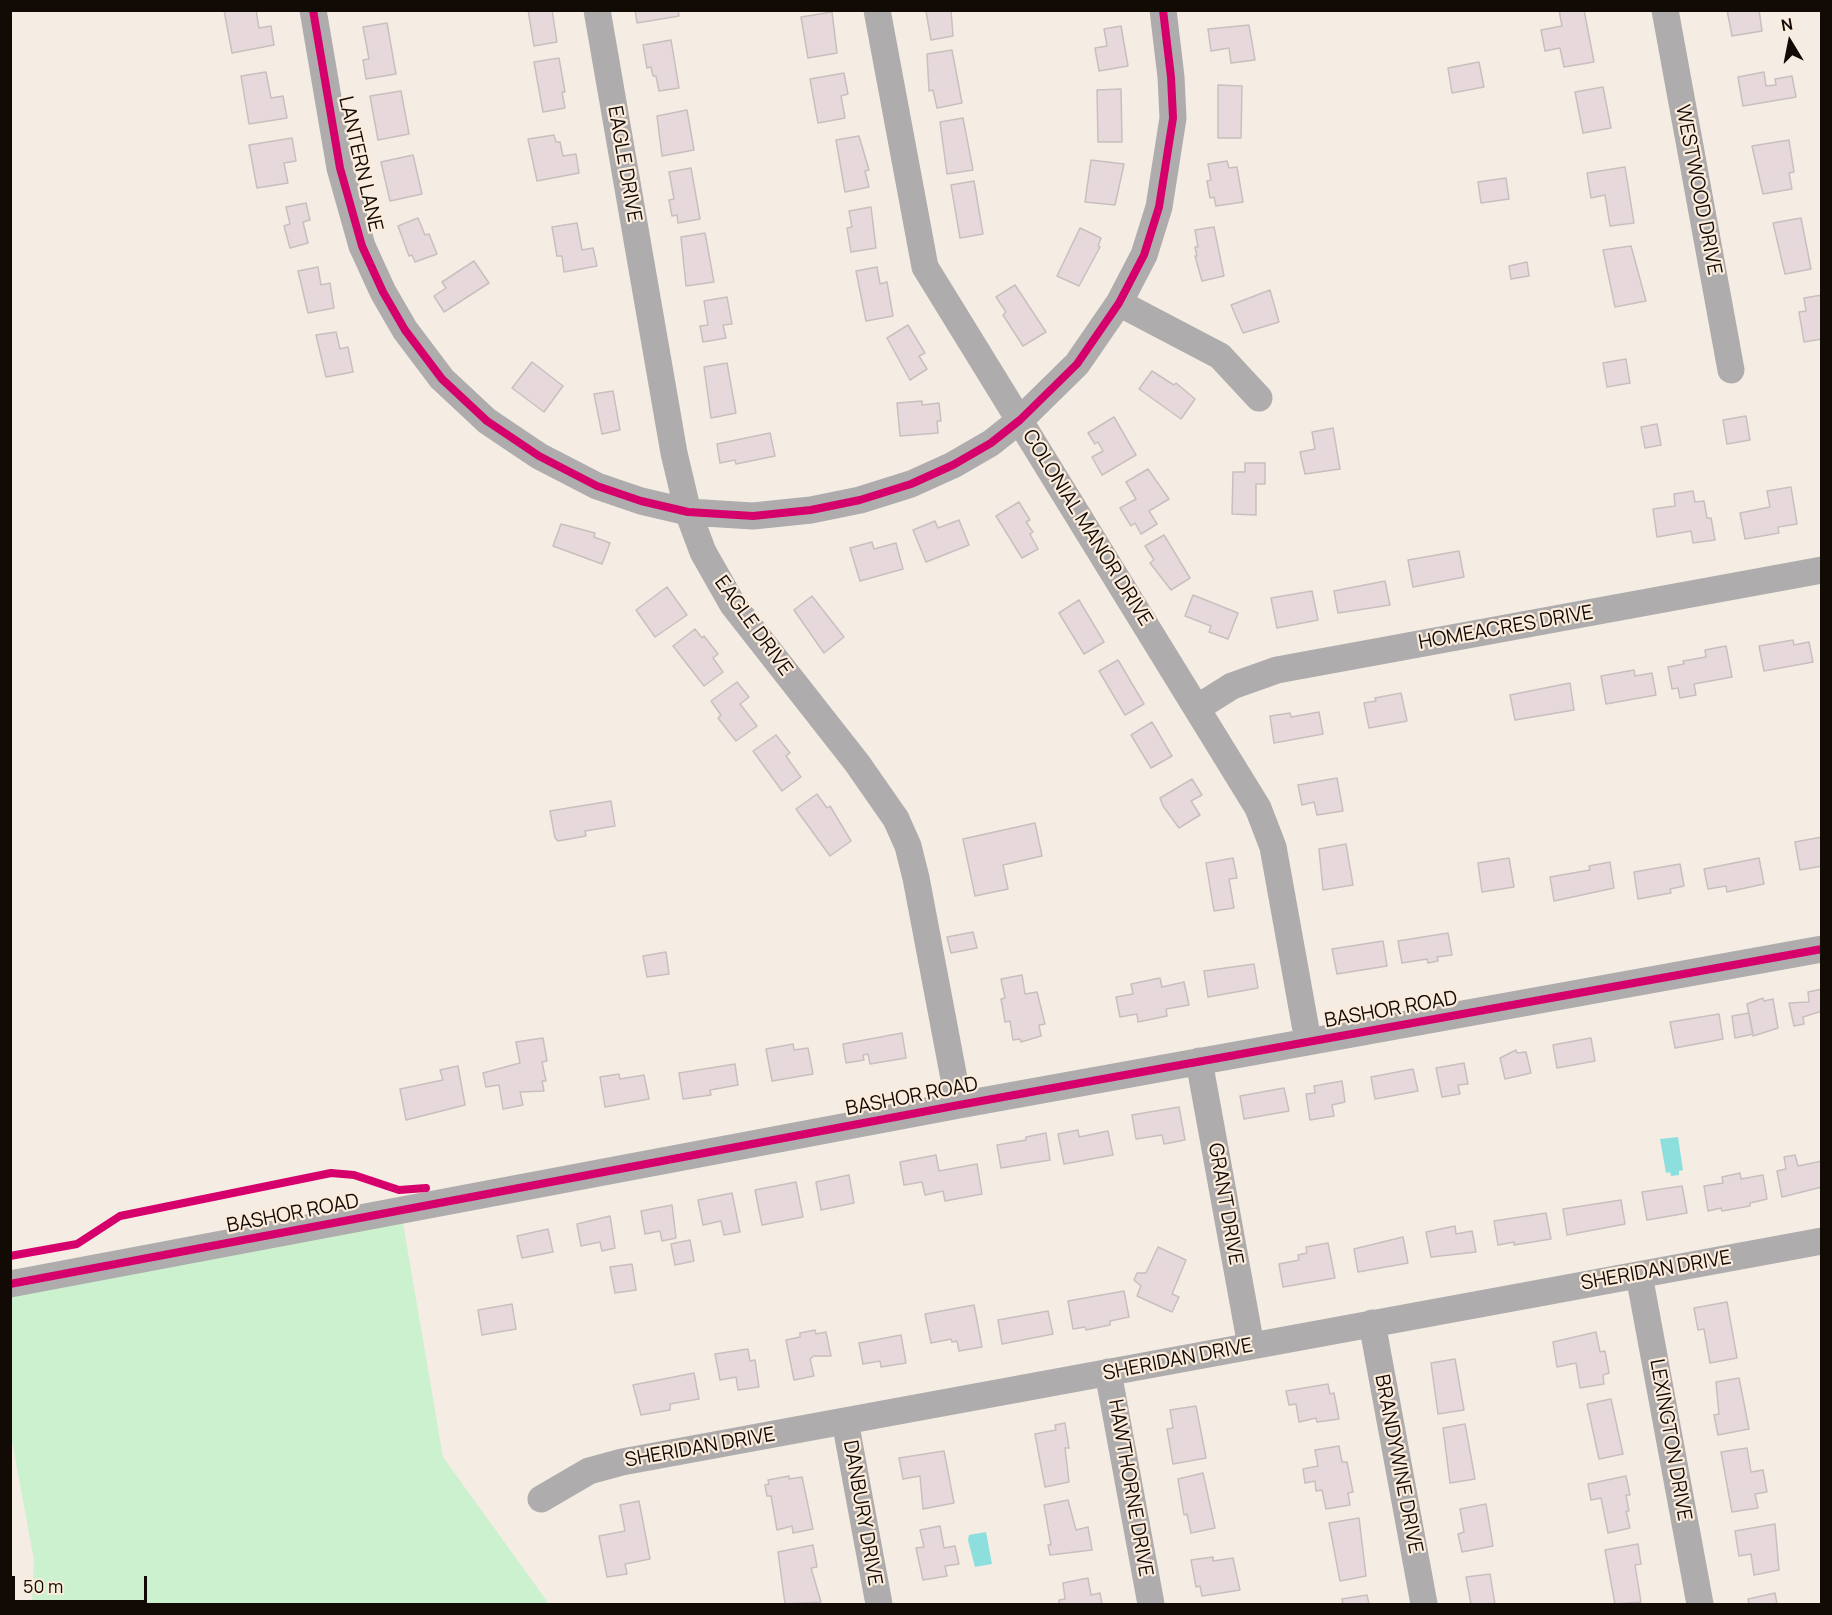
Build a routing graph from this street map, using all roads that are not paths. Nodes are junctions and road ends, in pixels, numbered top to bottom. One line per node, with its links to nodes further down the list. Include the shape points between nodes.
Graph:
1 (313, 10): 10 (street, LANTERN LANE, via 350,209 382,292 405,330 450,386 487,421 539,456 597,486)
2 (597, 10): 10 (street, EAGLE DRIVE, via 674,453)
3 (878, 10): 9 (street, COLONIAL MANOR DRIVE, via 925,267)
4 (1163, 10): 6 (street, LANTERN LANE, via 1172,77 1173,118 1167,162 1159,207 1143,255)
5 (1665, 10): 7 (street, WESTWOOD DRIVE)
6 (1119, 303): 8 (street, via 1220,356); 9 (street, LANTERN LANE, via 1077,364)
7 (1731, 370)
8 (1259, 398)
9 (1020, 420): 10 (street, LANTERN LANE, via 953,465 860,500 753,516); 12 (street, COLONIAL MANOR DRIVE)
10 (688, 512): 16 (street, EAGLE DRIVE, via 703,552 733,605 897,819 916,878)
11 (1821, 570): 12 (street, HOMEACRES DRIVE, via 1277,670 1232,687)
12 (1197, 708): 14 (street, COLONIAL MANOR DRIVE, via 1267,826)
13 (1821, 948): 14 (street, BASHOR ROAD)
14 (1308, 1041): 15 (street, BASHOR ROAD)
15 (1199, 1061): 16 (street, BASHOR ROAD); 21 (street, GRANT DRIVE)
16 (959, 1105): 19 (street, BASHOR ROAD)
17 (1821, 1241): 18 (street, SHERIDAN DRIVE)
18 (1640, 1275): 20 (street, SHERIDAN DRIVE); 28 (street, LEXINGTON DRIVE)
19 (10, 1284)
20 (1372, 1323): 21 (street, SHERIDAN DRIVE); 27 (street, BRANDYWINE DRIVE)
21 (1251, 1346): 22 (street, SHERIDAN DRIVE)
22 (1108, 1372): 23 (street, SHERIDAN DRIVE); 26 (street, HAWTHORNE DRIVE)
23 (845, 1421): 24 (street, SHERIDAN DRIVE, via 622,1462 589,1471); 25 (street, DANBURY DRIVE)
24 (542, 1499)
25 (879, 1605)
26 (1151, 1605)
27 (1424, 1605)
28 (1700, 1605)

